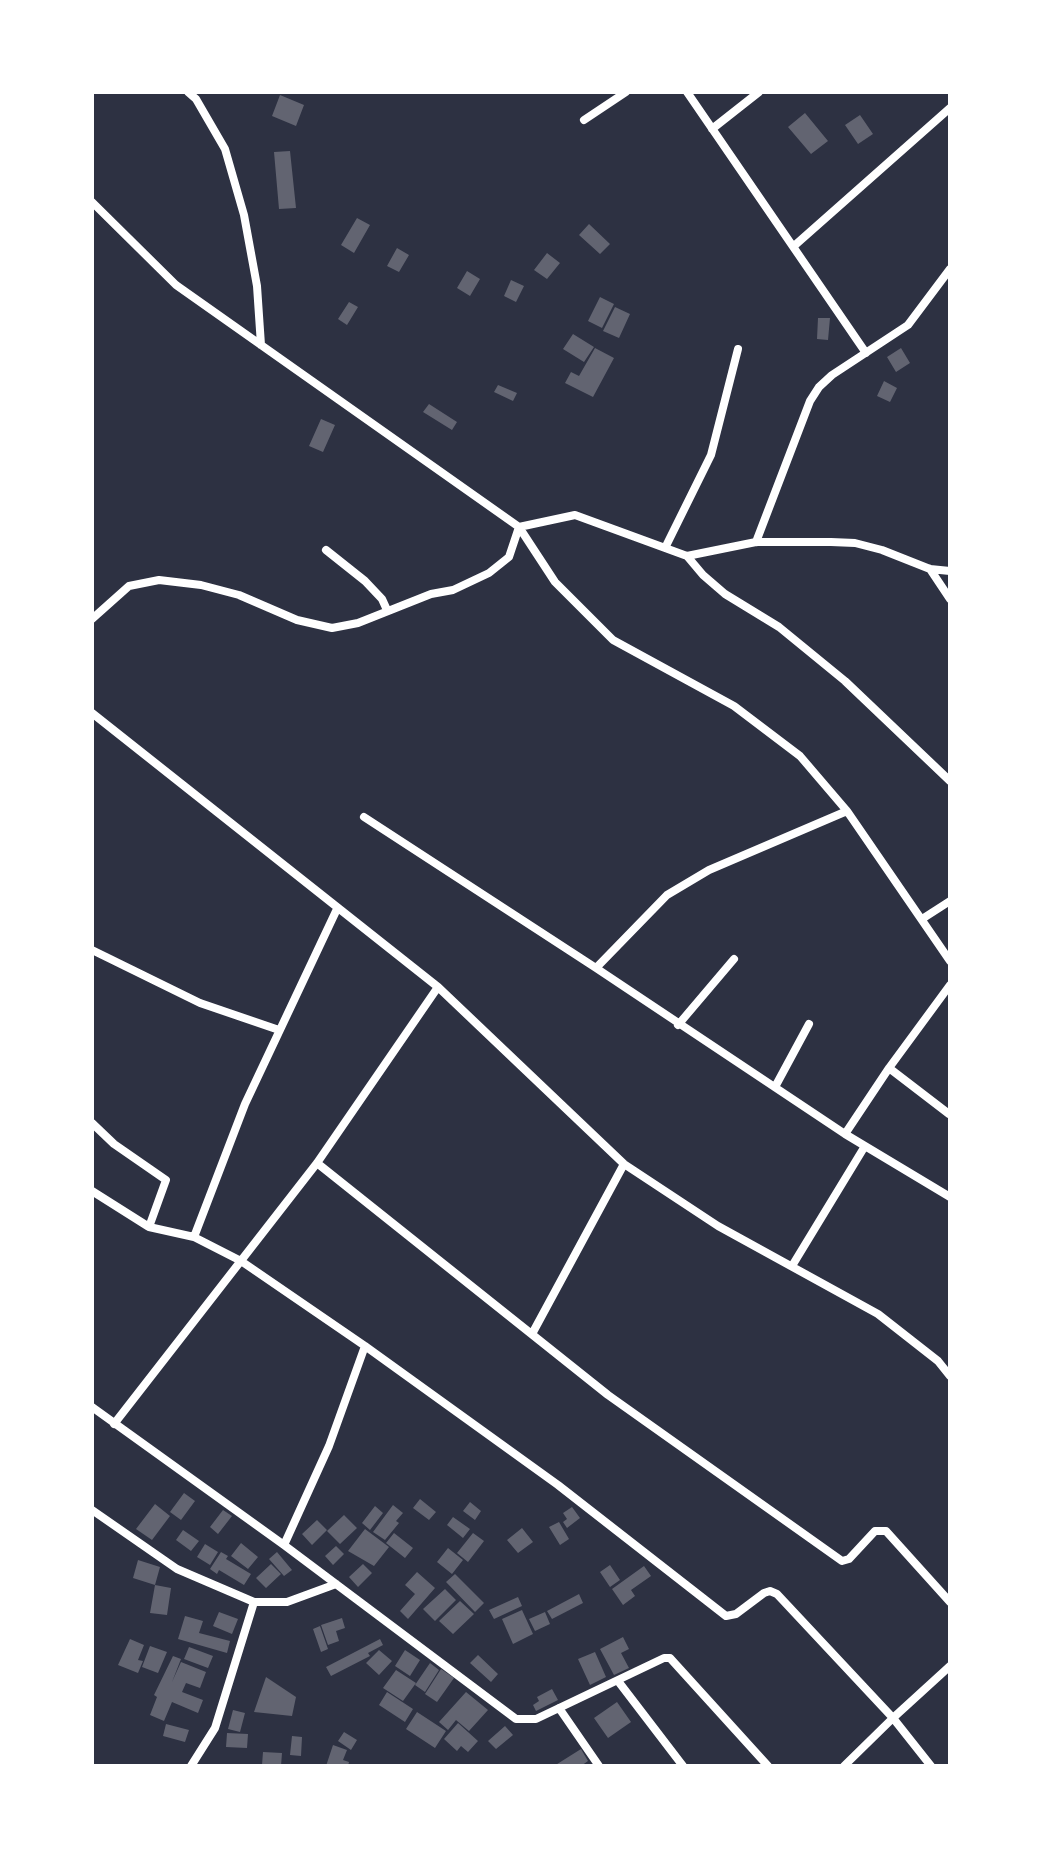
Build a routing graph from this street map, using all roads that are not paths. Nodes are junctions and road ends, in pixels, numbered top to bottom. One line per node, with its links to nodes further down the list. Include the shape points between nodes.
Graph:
1 (188, 92): 11 (street, via 225,149 241,202 257,286)
2 (626, 92): 6 (street)
3 (687, 92): 7 (street)
4 (759, 92): 7 (street)
5 (950, 108): 9 (street)
6 (584, 120)
7 (712, 129): 9 (street)
8 (92, 202): 11 (street, via 176,285)
9 (794, 246): 13 (street)
10 (950, 269): 13 (street, via 908,325)
11 (261, 345): 14 (street)
12 (738, 349): 16 (street, via 711,455)
13 (866, 353): 15 (street, via 832,375 810,401)
14 (519, 527): 16 (street, via 575,515); 22 (street, via 509,557 489,573); 26 (street, via 555,582 613,640 734,706 800,756)
15 (756, 542): 18 (street); 19 (street, via 855,543)
16 (665, 548): 18 (street)
17 (326, 550): 22 (street, via 365,581)
18 (687, 556): 25 (street, via 725,594 779,627 845,681)
19 (930, 569): 20 (street); 21 (street)
20 (950, 571)
21 (950, 599)
22 (387, 610): 23 (street, via 332,628 214,588 159,580 129,586)
23 (92, 619)
24 (92, 713): 29 (street)
25 (950, 781)
26 (847, 811): 30 (street); 34 (street, via 720,864 667,895)
27 (364, 817): 34 (street)
28 (950, 901): 30 (street)
29 (337, 909): 36 (street); 39 (street)
30 (922, 919): 33 (street)
31 (92, 950): 39 (street, via 200,1003)
32 (734, 959): 38 (street)
33 (950, 961)
34 (596, 968): 38 (street)
35 (950, 985): 40 (street)
36 (438, 987): 46 (street); 47 (street)
37 (809, 1024): 41 (street)
38 (678, 1025): 41 (street)
39 (279, 1030): 51 (street)
40 (889, 1068): 42 (street); 44 (street)
41 (775, 1087): 44 (street)
42 (949, 1114)
43 (92, 1123): 50 (street, via 166,1180)
44 (845, 1134): 45 (street)
45 (865, 1146): 49 (street); 53 (street)
46 (317, 1163): 52 (street); 54 (street)
47 (624, 1164): 53 (street, via 718,1226); 54 (street)
48 (92, 1191): 50 (street)
49 (950, 1197)
50 (149, 1227): 51 (street)
51 (194, 1237): 52 (street)
52 (241, 1261): 55 (street); 58 (street)
53 (792, 1266): 56 (street, via 878,1314)
54 (532, 1334): 63 (street, via 608,1395 842,1561 875,1531 886,1531)
55 (365, 1346): 60 (street, via 329,1446); 67 (street, via 558,1485 726,1616 764,1593 777,1594)
56 (950, 1376)
57 (92, 1407): 58 (street)
58 (114, 1424): 60 (street)
59 (92, 1510): 62 (street, via 177,1569)
60 (284, 1545): 61 (street)
61 (336, 1584): 62 (street, via 287,1602); 66 (street, via 516,1719 536,1719)
62 (254, 1602): 68 (street, via 215,1728)
63 (950, 1602)
64 (950, 1666): 67 (street)
65 (618, 1681): 66 (street); 70 (street); 71 (street, via 670,1658)
66 (559, 1708): 69 (street)
67 (893, 1718): 72 (street); 73 (street)
68 (191, 1766)
69 (599, 1766)
70 (683, 1766)
71 (768, 1766)
72 (844, 1766)
73 (931, 1766)

